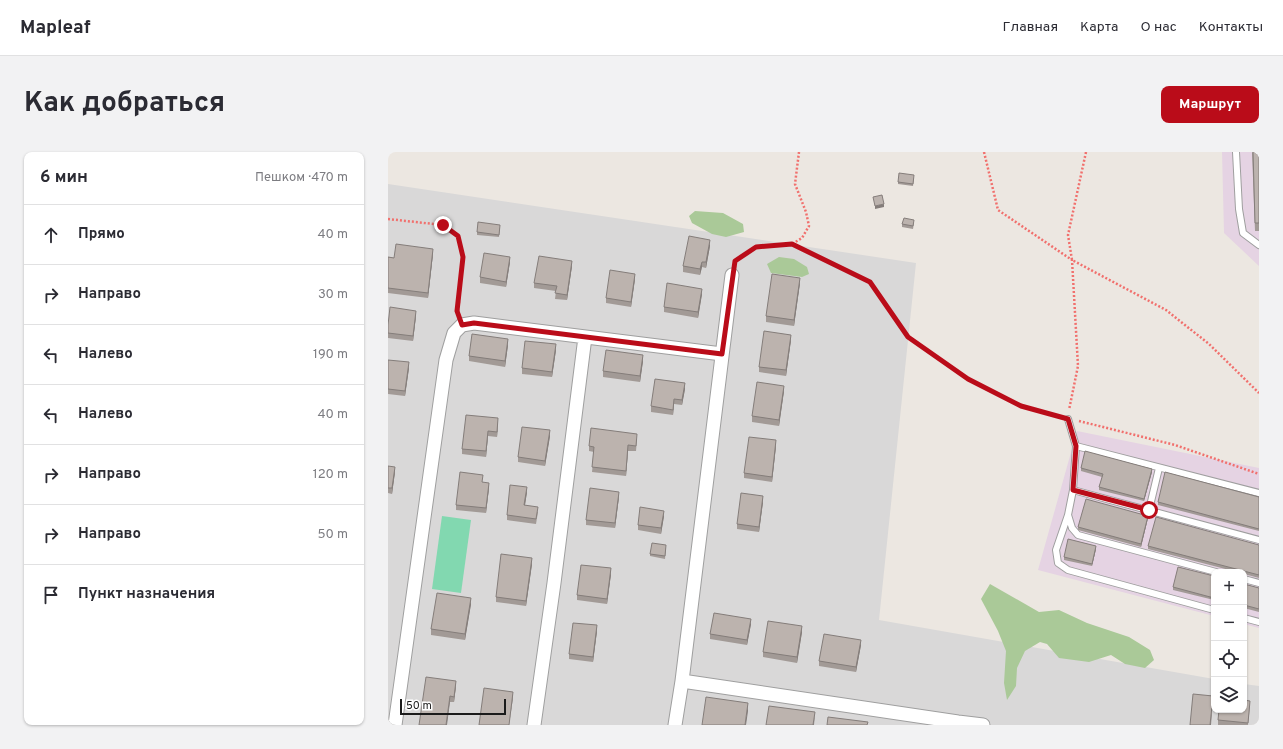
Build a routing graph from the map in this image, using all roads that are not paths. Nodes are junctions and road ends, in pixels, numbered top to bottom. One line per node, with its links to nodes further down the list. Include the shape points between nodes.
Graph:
1 (1236, 152): 2 (lane, via 1243,233)
2 (1259, 245)
3 (732, 275): 5 (street)
4 (585, 337): 5 (street); 21 (street, via 474,323 462,325 454,333 446,360); 22 (street)
5 (722, 354): 20 (street)
6 (1068, 419): 7 (lane)
7 (1076, 446): 8 (lane); 9 (lane)
8 (1159, 468): 10 (lane); 11 (lane)
9 (1073, 490): 11 (lane); 12 (lane)
10 (1259, 493)
11 (1149, 510): 13 (lane)
12 (1068, 515): 14 (lane, via 1072,528 1078,535); 17 (lane, via 1056,550 1058,563 1068,570)
13 (1259, 540)
14 (1211, 571)
15 (1247, 580): 16 (lane)
16 (1259, 583)
17 (1211, 609)
18 (1247, 619): 19 (lane)
19 (1259, 622)
20 (682, 681): 23 (street); 24 (street)
21 (395, 725)
22 (534, 725)
23 (675, 725)
24 (983, 725)

